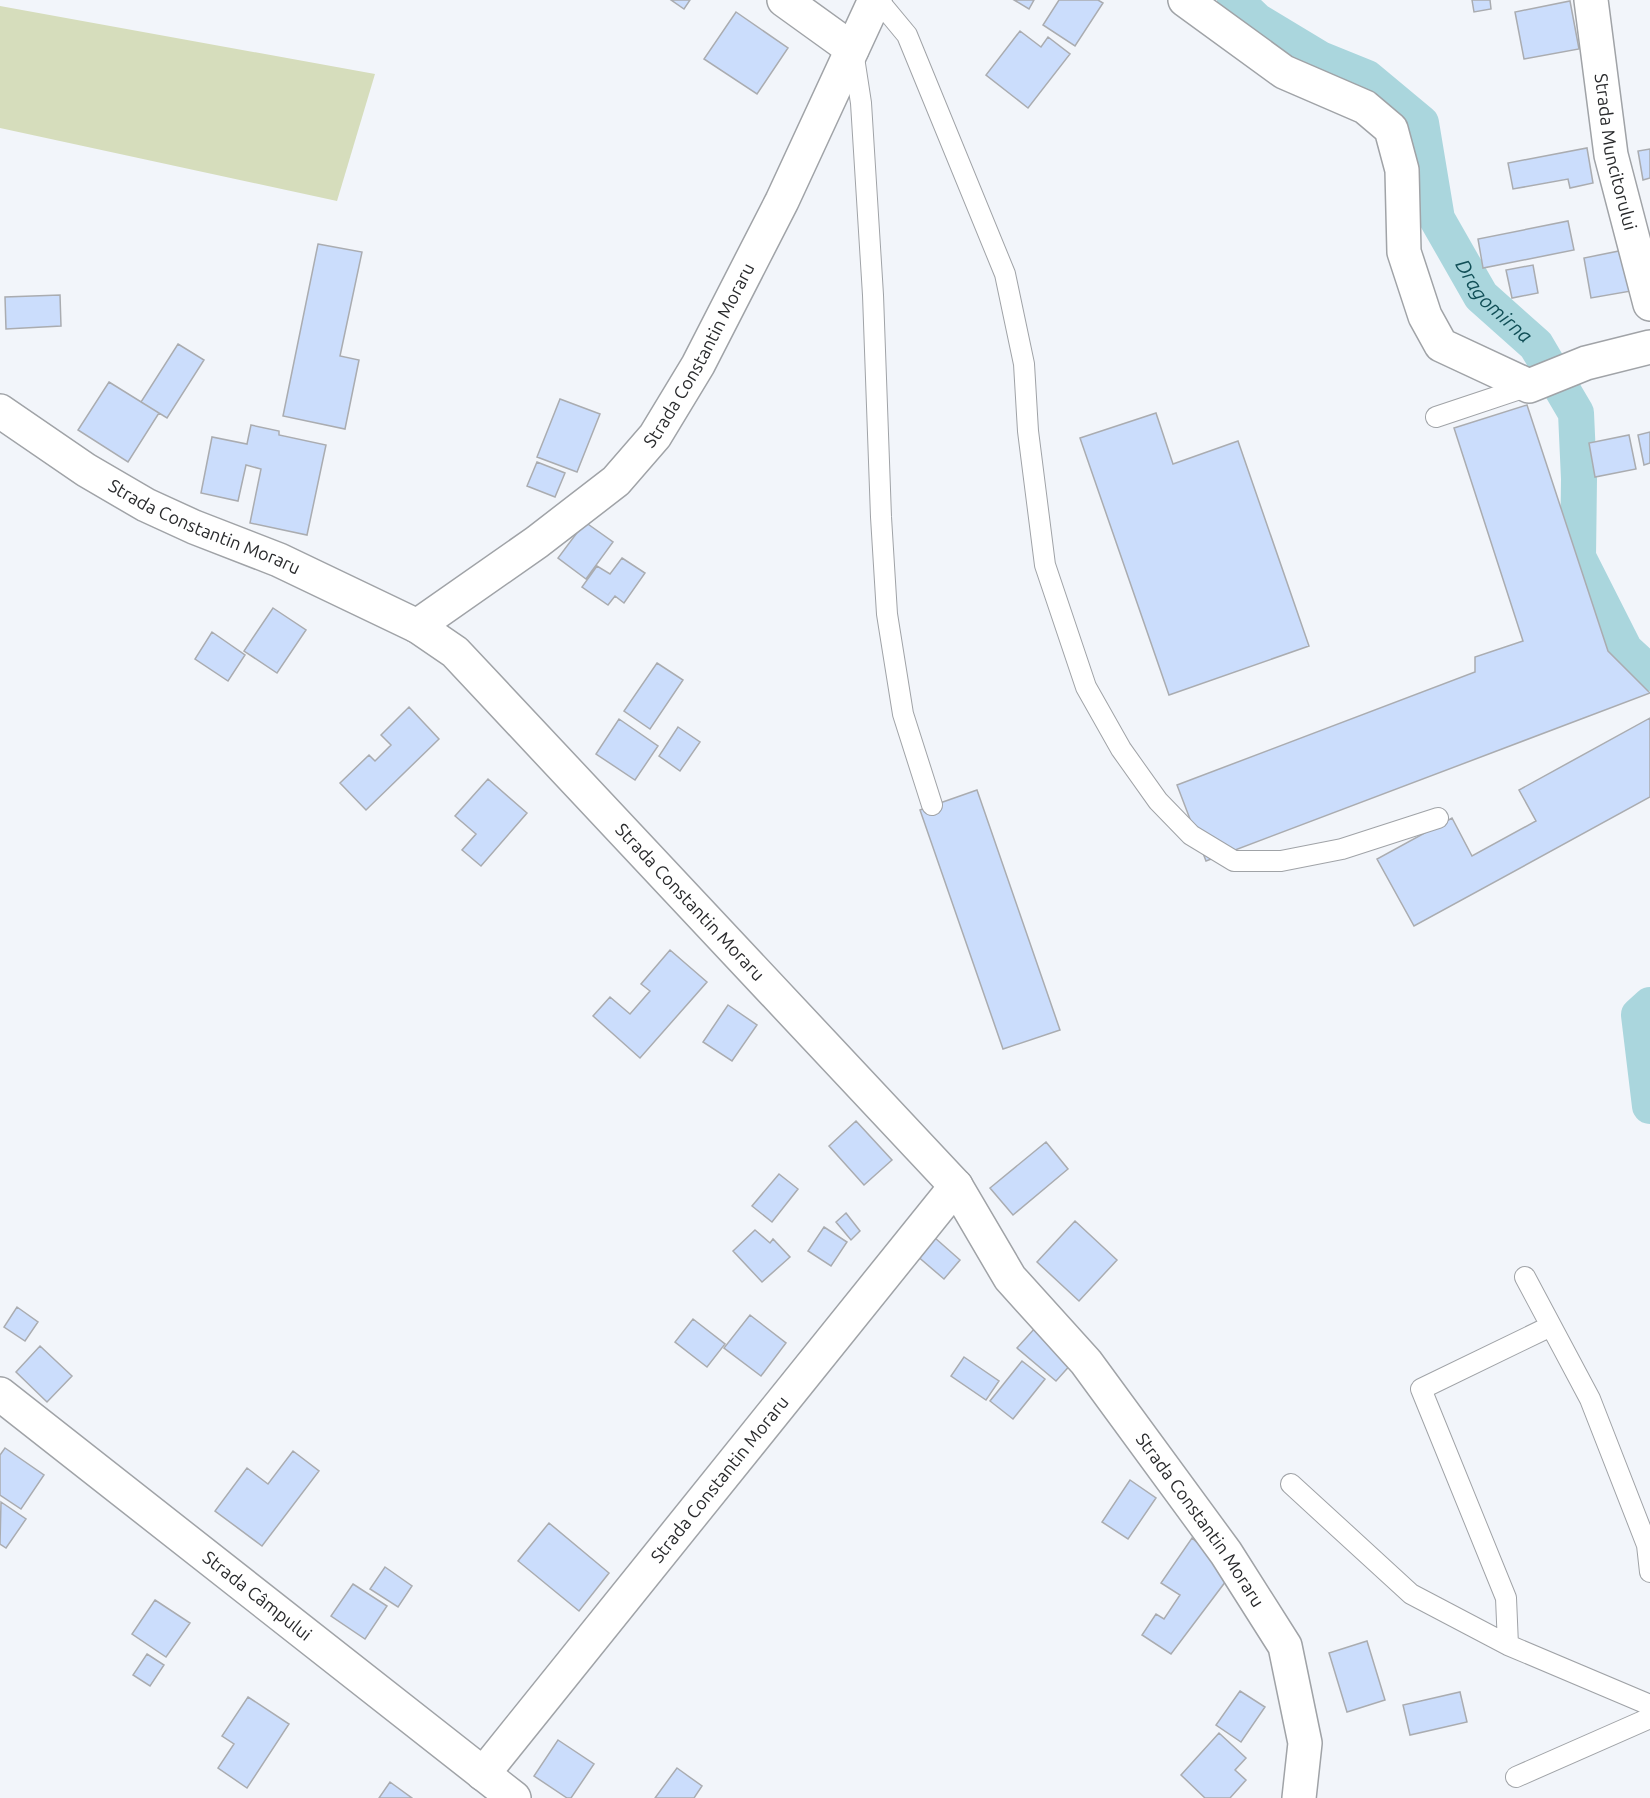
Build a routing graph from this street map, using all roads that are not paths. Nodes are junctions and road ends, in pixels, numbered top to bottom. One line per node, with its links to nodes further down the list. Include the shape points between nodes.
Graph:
1 (784, 0): 5 (street)
2 (877, 0): 5 (street, Strada Constantin Moraru); 13 (lane, via 908,35 1005,274 1024,364 1045,565 1086,687 1120,749 1158,801 1191,835 1234,861 1281,861 1342,849)
3 (1185, 0): 8 (street, via 1284,72 1365,107 1391,129 1401,170 1404,252 1425,316 1442,345)
4 (1592, 0): 6 (street, Strada Muncitorului, via 1611,155)
5 (852, 49): 11 (street, Strada Constantin Moraru, via 782,201 698,365 655,436 616,482); 12 (lane, via 861,104 873,295 887,614 903,714)
6 (1650, 304)
7 (1650, 347): 8 (street, via 1586,363)
8 (1529, 386): 10 (lane)
9 (0, 411): 11 (street, Strada Constantin Moraru, via 86,470 146,504 279,560)
10 (1436, 417)
11 (417, 627): 14 (street, Strada Constantin Moraru, via 455,652)
12 (932, 805)
13 (1438, 818)
14 (956, 1186): 23 (street, Strada Constantin Moraru); 26 (street, Strada Constantin Moraru, via 1010,1278 1086,1362 1226,1553 1285,1646 1305,1743)
15 (1525, 1277): 16 (lane)
16 (1551, 1326): 19 (lane, via 1590,1399 1647,1545); 20 (lane, via 1420,1389 1506,1598)
17 (0, 1394): 23 (street, Strada Câmpului)
18 (1291, 1484): 20 (lane, via 1411,1594)
19 (1650, 1572)
20 (1508, 1645): 21 (lane)
21 (1650, 1705)
22 (1650, 1718): 24 (lane)
23 (483, 1774): 25 (street, Strada Câmpului)
24 (1516, 1777)
25 (514, 1798)
26 (1299, 1798)

